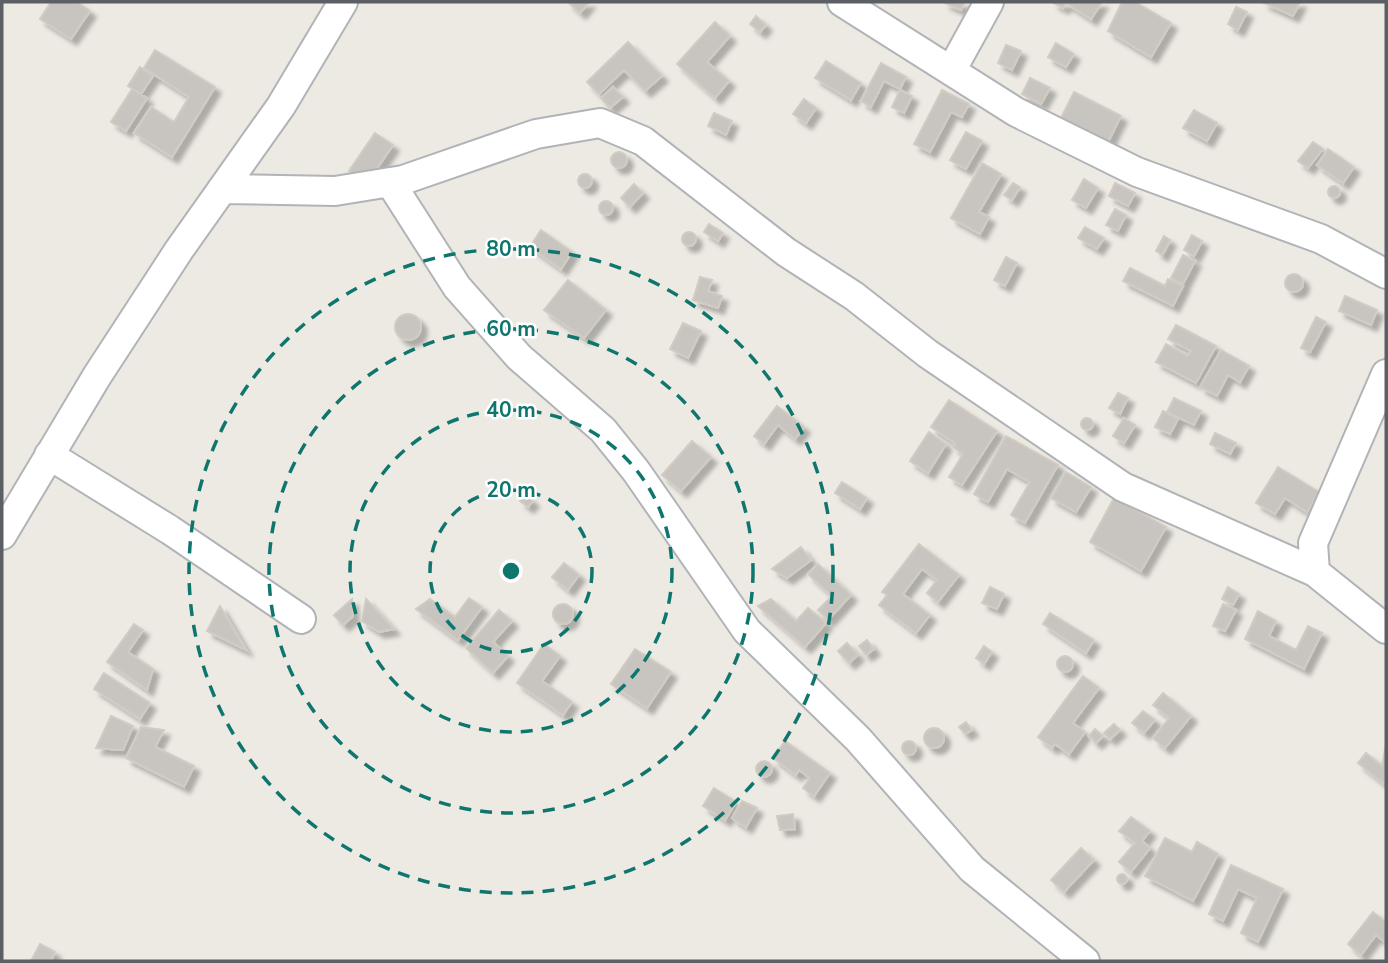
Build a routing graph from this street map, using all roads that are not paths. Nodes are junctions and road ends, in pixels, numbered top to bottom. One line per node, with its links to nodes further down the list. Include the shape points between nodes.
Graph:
1 (343, 2): 6 (street, via 281,106)
2 (842, 2): 4 (street)
3 (989, 2): 4 (street)
4 (951, 71): 7 (street, via 1016,111 1137,172 1321,239)
5 (390, 183): 6 (street, via 335,191); 12 (street, via 536,134 600,123 643,141 786,252 1123,487); 15 (street, via 457,287 519,357 603,429 747,631 858,739 972,869)
6 (222, 189): 10 (street)
7 (1386, 274)
8 (1386, 374): 9 (street)
9 (1379, 408): 12 (street, via 1313,543)
10 (50, 455): 11 (street); 13 (street)
11 (2, 536)
12 (1315, 572): 14 (street)
13 (301, 619)
14 (1386, 629)
15 (1086, 961)

